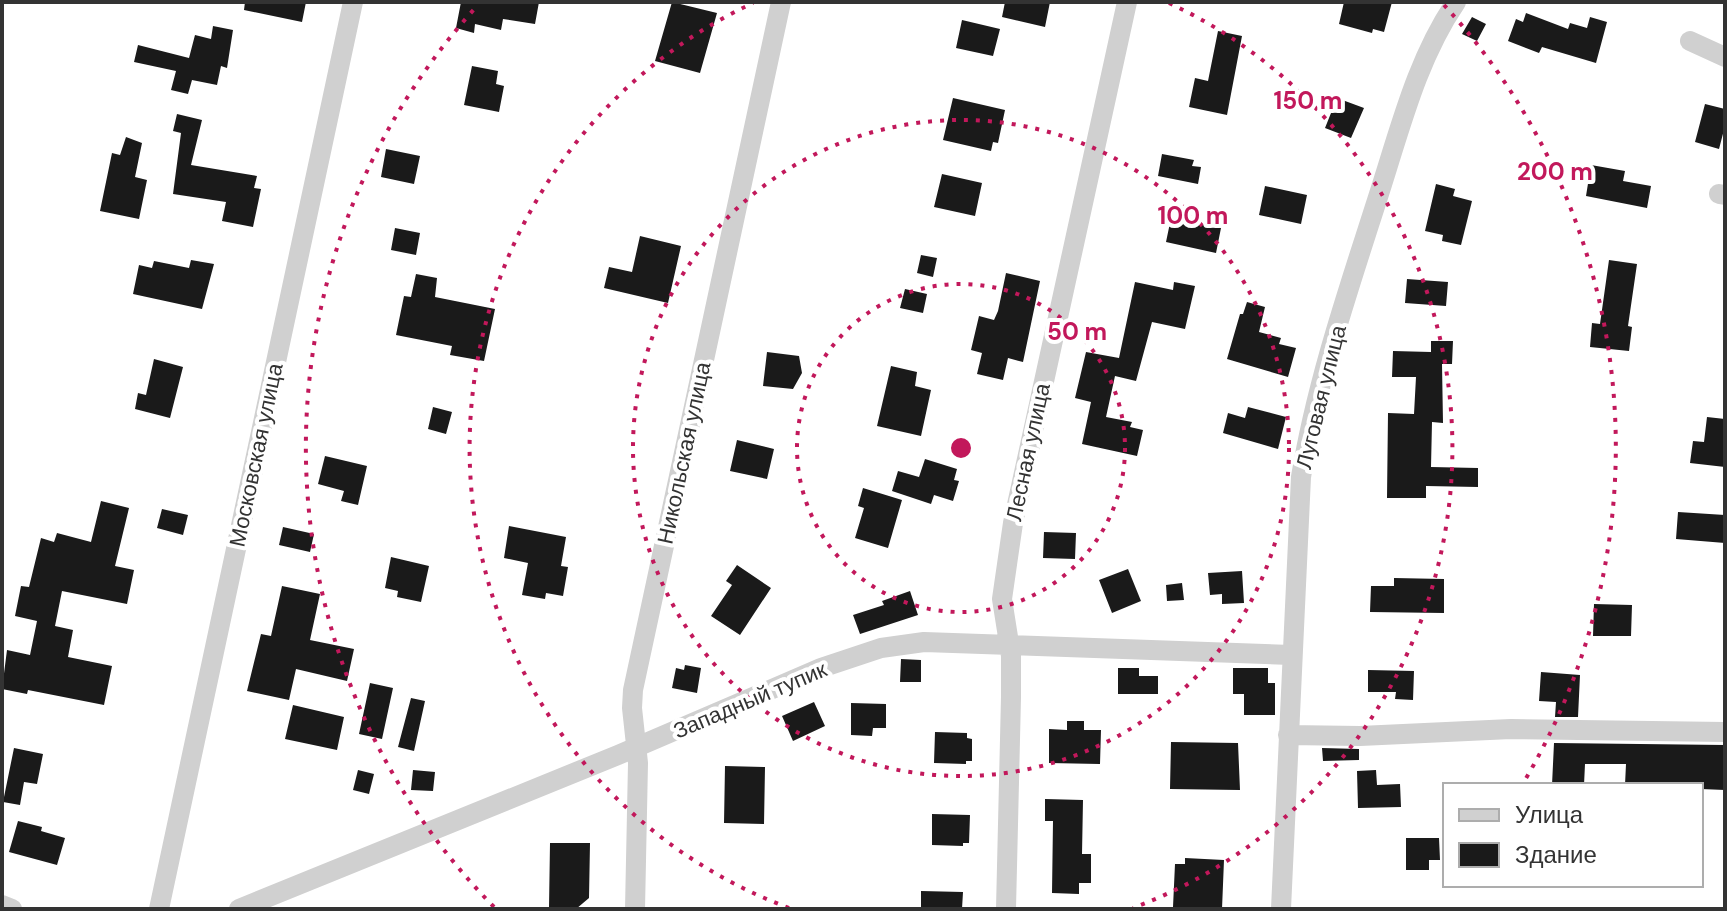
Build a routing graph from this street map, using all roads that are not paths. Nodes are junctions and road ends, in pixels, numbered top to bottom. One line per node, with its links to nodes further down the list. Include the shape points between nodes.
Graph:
1 (353, 2): 14 (street, Московская улица)
2 (781, 2): 11 (street, Никольская улица, via 633,690)
3 (1127, 2): 7 (street, Лесная улица, via 1013,523 1002,599)
4 (1456, 2): 8 (street, Луговая улица, via 1415,83 1327,356 1301,477)
5 (1690, 41): 6 (street)
6 (1725, 57)
7 (1009, 645): 8 (street, Западный тупик); 11 (street, Западный тупик, via 924,642 881,648 821,668); 17 (street, Лесная улица)
8 (1291, 655): 10 (street, Луговая улица)
9 (1725, 732): 10 (street, via 1511,729)
10 (1288, 735): 18 (street, Луговая улица)
11 (636, 748): 15 (street, Западный тупик); 16 (street, Никольская улица)
12 (2, 905): 13 (street)
13 (12, 909)
14 (159, 909)
15 (239, 909)
16 (635, 909)
17 (1006, 909)
18 (1281, 909)

